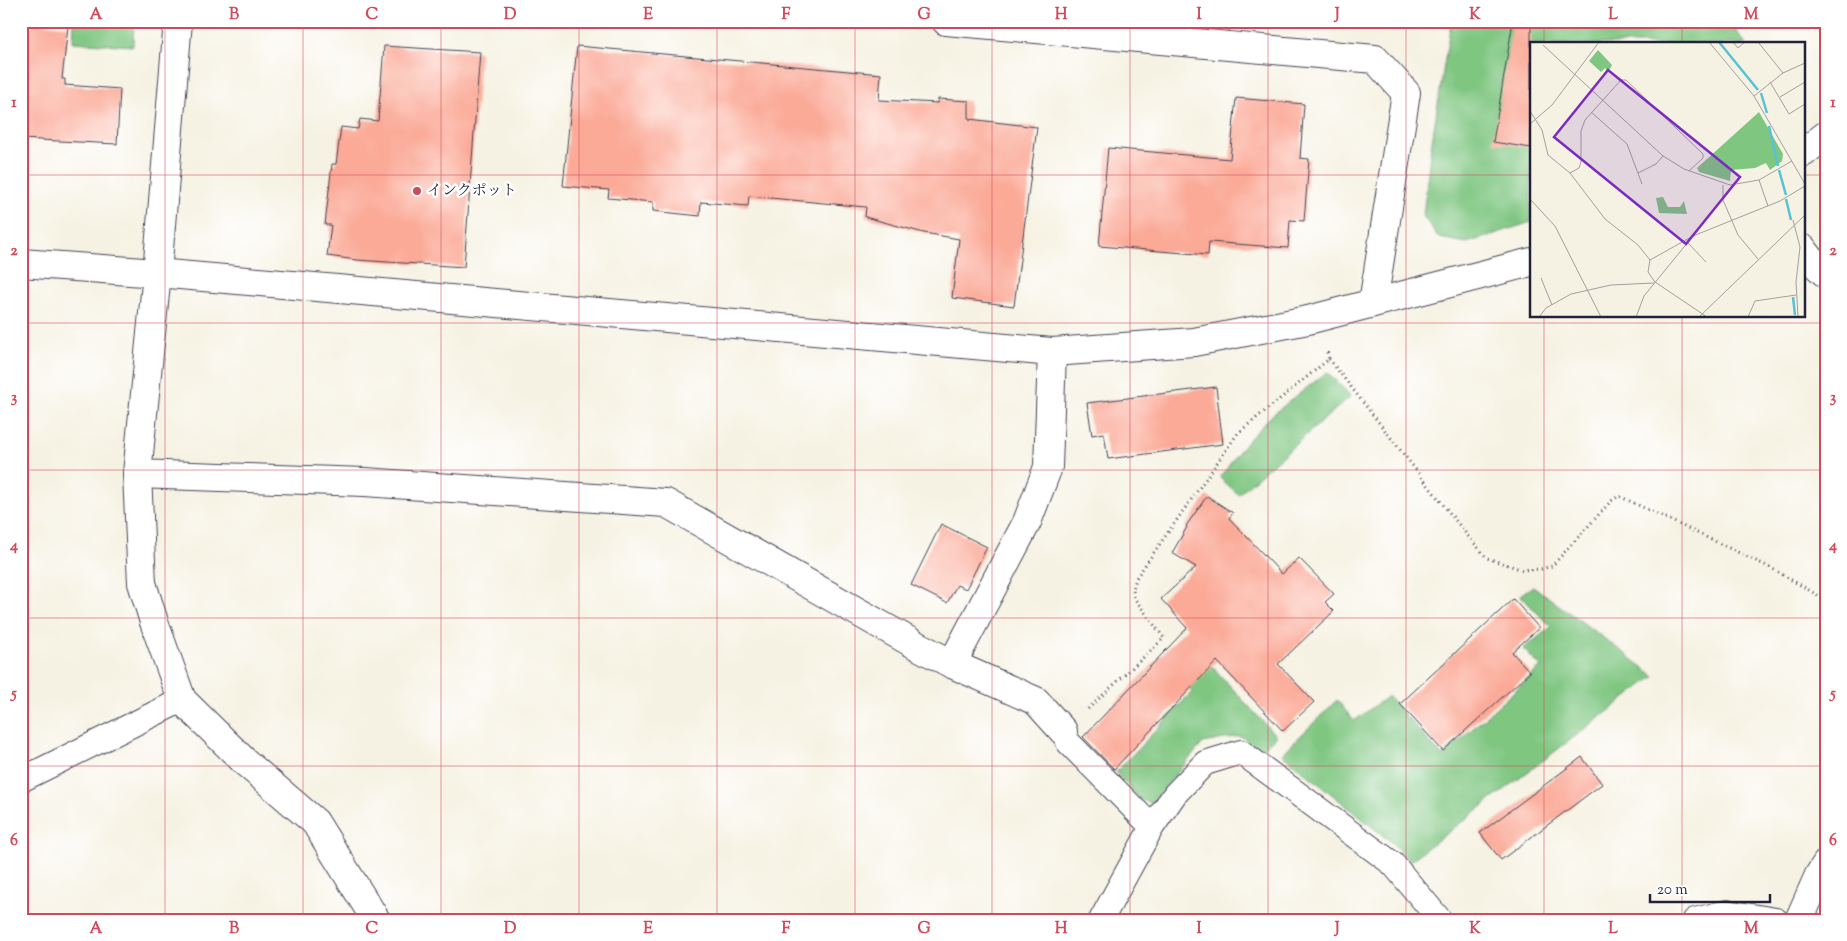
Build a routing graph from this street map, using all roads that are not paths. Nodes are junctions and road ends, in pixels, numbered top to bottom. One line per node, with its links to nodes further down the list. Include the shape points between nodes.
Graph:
1 (178, 21): 8 (street)
2 (946, 21): 10 (street, via 1375,59 1406,94)
3 (1826, 135): 4 (street)
4 (1804, 152)
5 (1804, 250): 9 (street)
6 (1530, 262): 10 (street)
7 (21, 264): 8 (street)
8 (157, 273): 11 (street); 12 (street)
9 (1826, 274)
10 (1373, 303): 11 (street, via 1194,342)
11 (1052, 352): 13 (street, via 1048,467 1027,522)
12 (137, 474): 13 (street, via 365,482 666,503); 14 (street, via 142,583)
13 (952, 664): 15 (street, via 1036,701)
14 (182, 700): 16 (lane); 19 (street, via 245,762 315,822)
15 (1063, 731): 17 (lane, via 1068,742)
16 (21, 780)
17 (1152, 827): 20 (lane); 21 (lane, via 1175,794 1204,763 1241,752 1393,864)
18 (1826, 864): 24 (street)
19 (376, 920)
20 (1101, 920)
21 (1440, 920)
22 (1695, 920): 23 (lane, via 1727,912)
23 (1776, 920)
24 (1799, 920)

